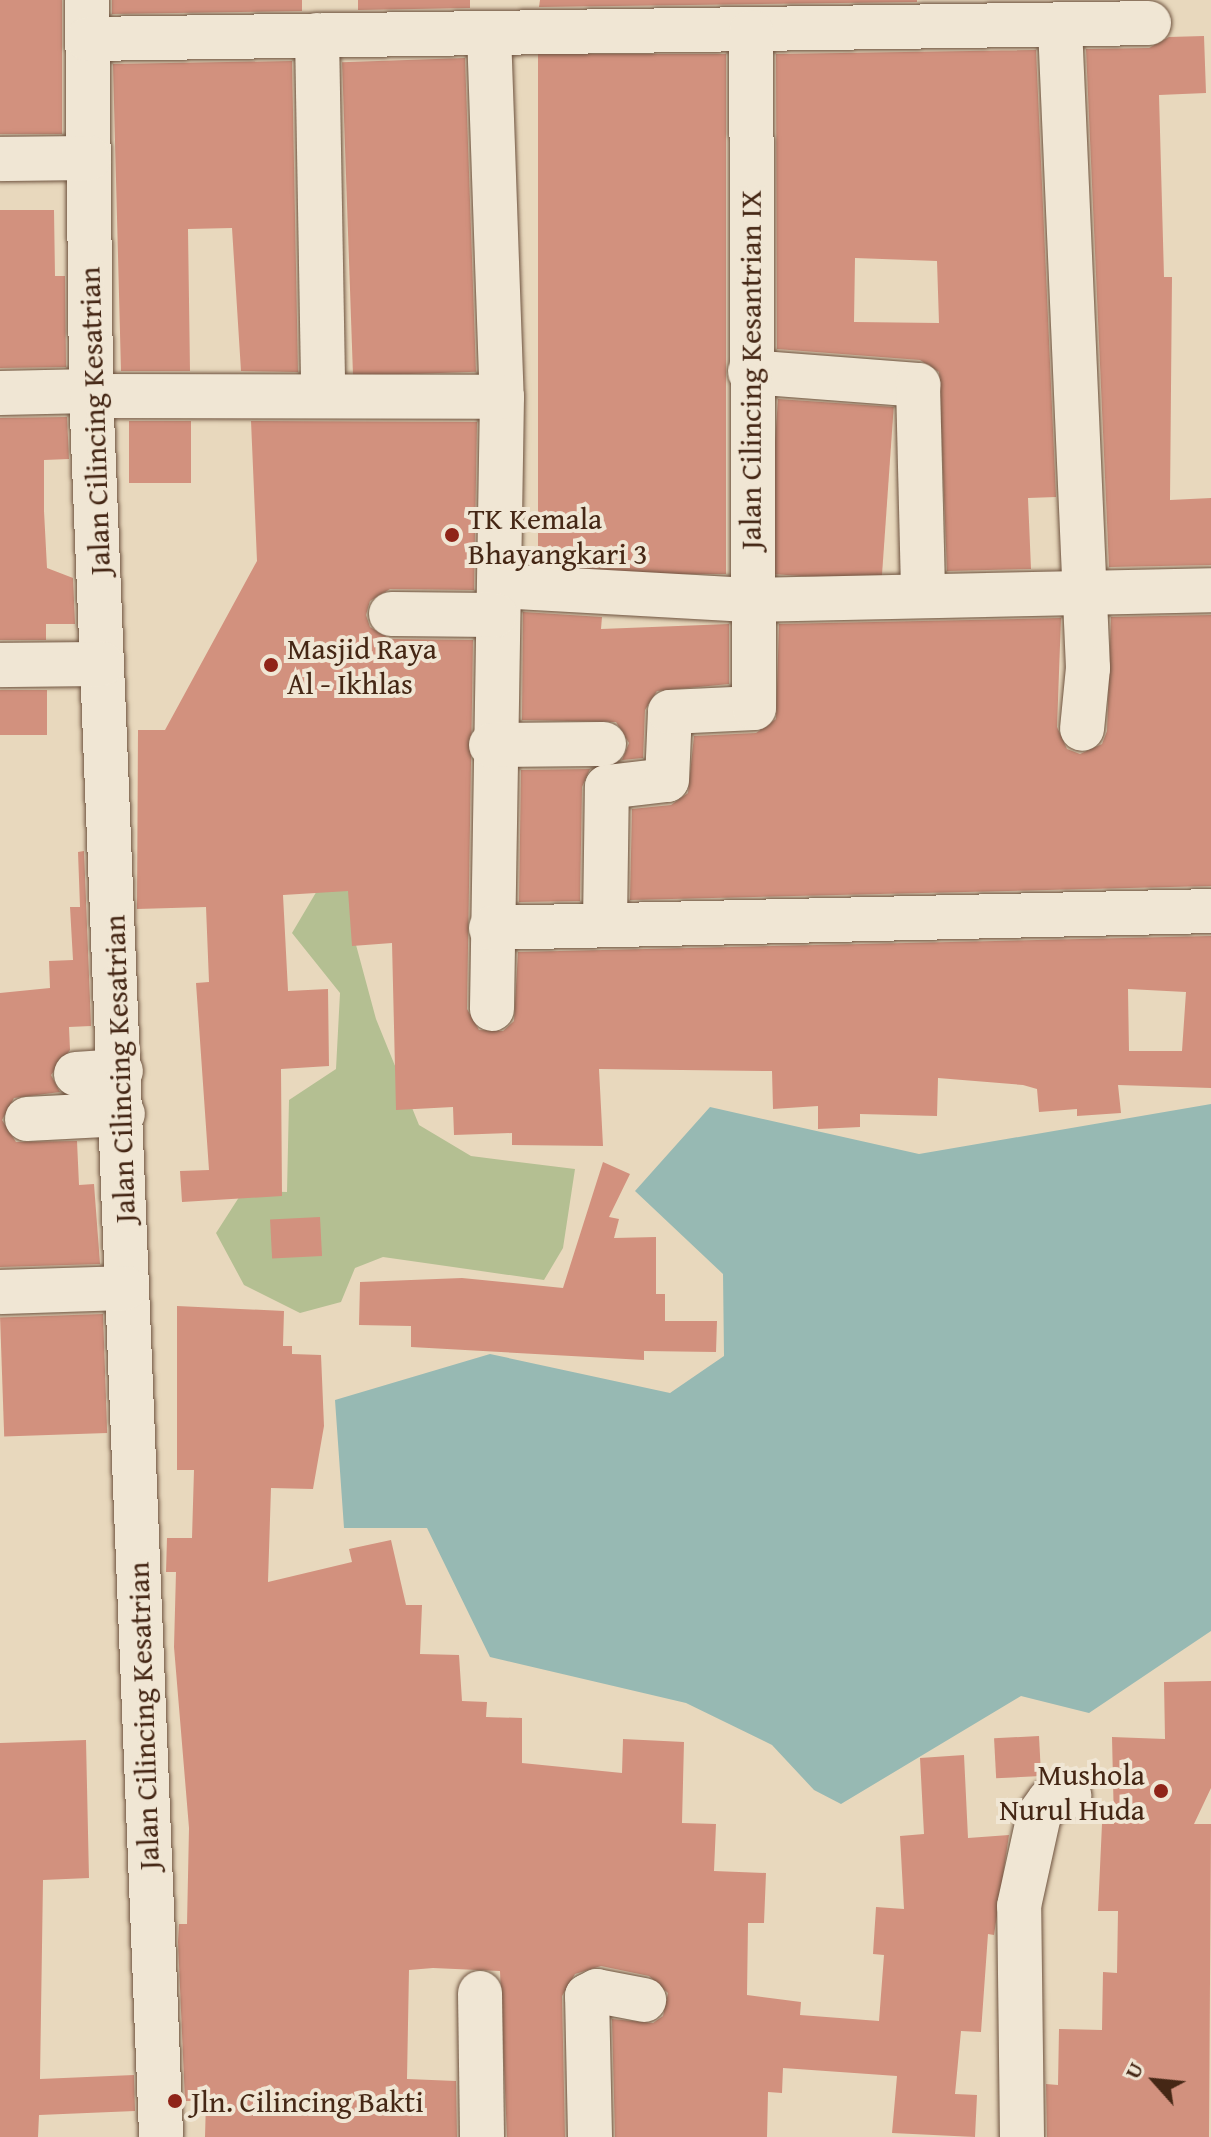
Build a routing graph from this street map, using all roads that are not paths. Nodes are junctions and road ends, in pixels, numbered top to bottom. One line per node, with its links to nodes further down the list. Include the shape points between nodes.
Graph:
1 (603, 14): 7 (street); 8 (street)
2 (924, 15): 6 (street); 7 (street)
3 (425, 17): 8 (street); 9 (street)
4 (87, 19): 9 (street); 10 (street, Jalan Cilincing Kesatrian)
5 (1149, 23): 6 (street)
6 (1060, 27): 18 (street)
7 (751, 32): 12 (street, Jalan Cilincing Kesantrian IX)
8 (489, 33): 16 (street)
9 (317, 35): 15 (street)
10 (89, 158): 11 (street); 14 (street, Jalan Cilincing Kesatrian)
11 (0, 159)
12 (750, 372): 19 (street, via 918,385); 21 (street, Jalan Cilincing Kesantrian IX)
13 (0, 393): 14 (street)
14 (92, 394): 15 (street); 23 (street, Jalan Cilincing Kesatrian)
15 (323, 396): 16 (street)
16 (502, 397): 20 (street)
17 (1211, 590): 18 (street)
18 (1082, 593): 19 (street); 25 (street)
19 (923, 595): 21 (street)
20 (497, 600): 21 (street); 22 (street); 27 (street)
21 (749, 600): 29 (street, Jalan Cilincing Kesantrian IX, via 754,708 670,712 667,780 607,787)
22 (391, 614)
23 (102, 664): 24 (street); 32 (street, Jalan Cilincing Kesatrian)
24 (0, 665)
25 (1082, 729)
26 (604, 744): 27 (street)
27 (491, 745): 30 (street)
28 (1211, 911): 29 (street)
29 (605, 923): 30 (street)
30 (491, 928): 31 (street)
31 (492, 1009)
32 (121, 1071): 33 (street); 34 (street, Jalan Cilincing Kesatrian)
33 (76, 1074)
34 (123, 1114): 35 (street); 36 (street, Jalan Cilincing Kesatrian)
35 (27, 1119)
36 (125, 1288): 37 (street); 41 (street, Jalan Cilincing Kesatrian)
37 (0, 1292)
38 (1069, 1796): 44 (street, via 1049,1801 1039,1815 1019,1906)
39 (480, 1993): 42 (street)
40 (644, 2000): 43 (street, via 597,1991 584,2006)
41 (161, 2137)
42 (482, 2137)
43 (590, 2137)
44 (1022, 2137)

